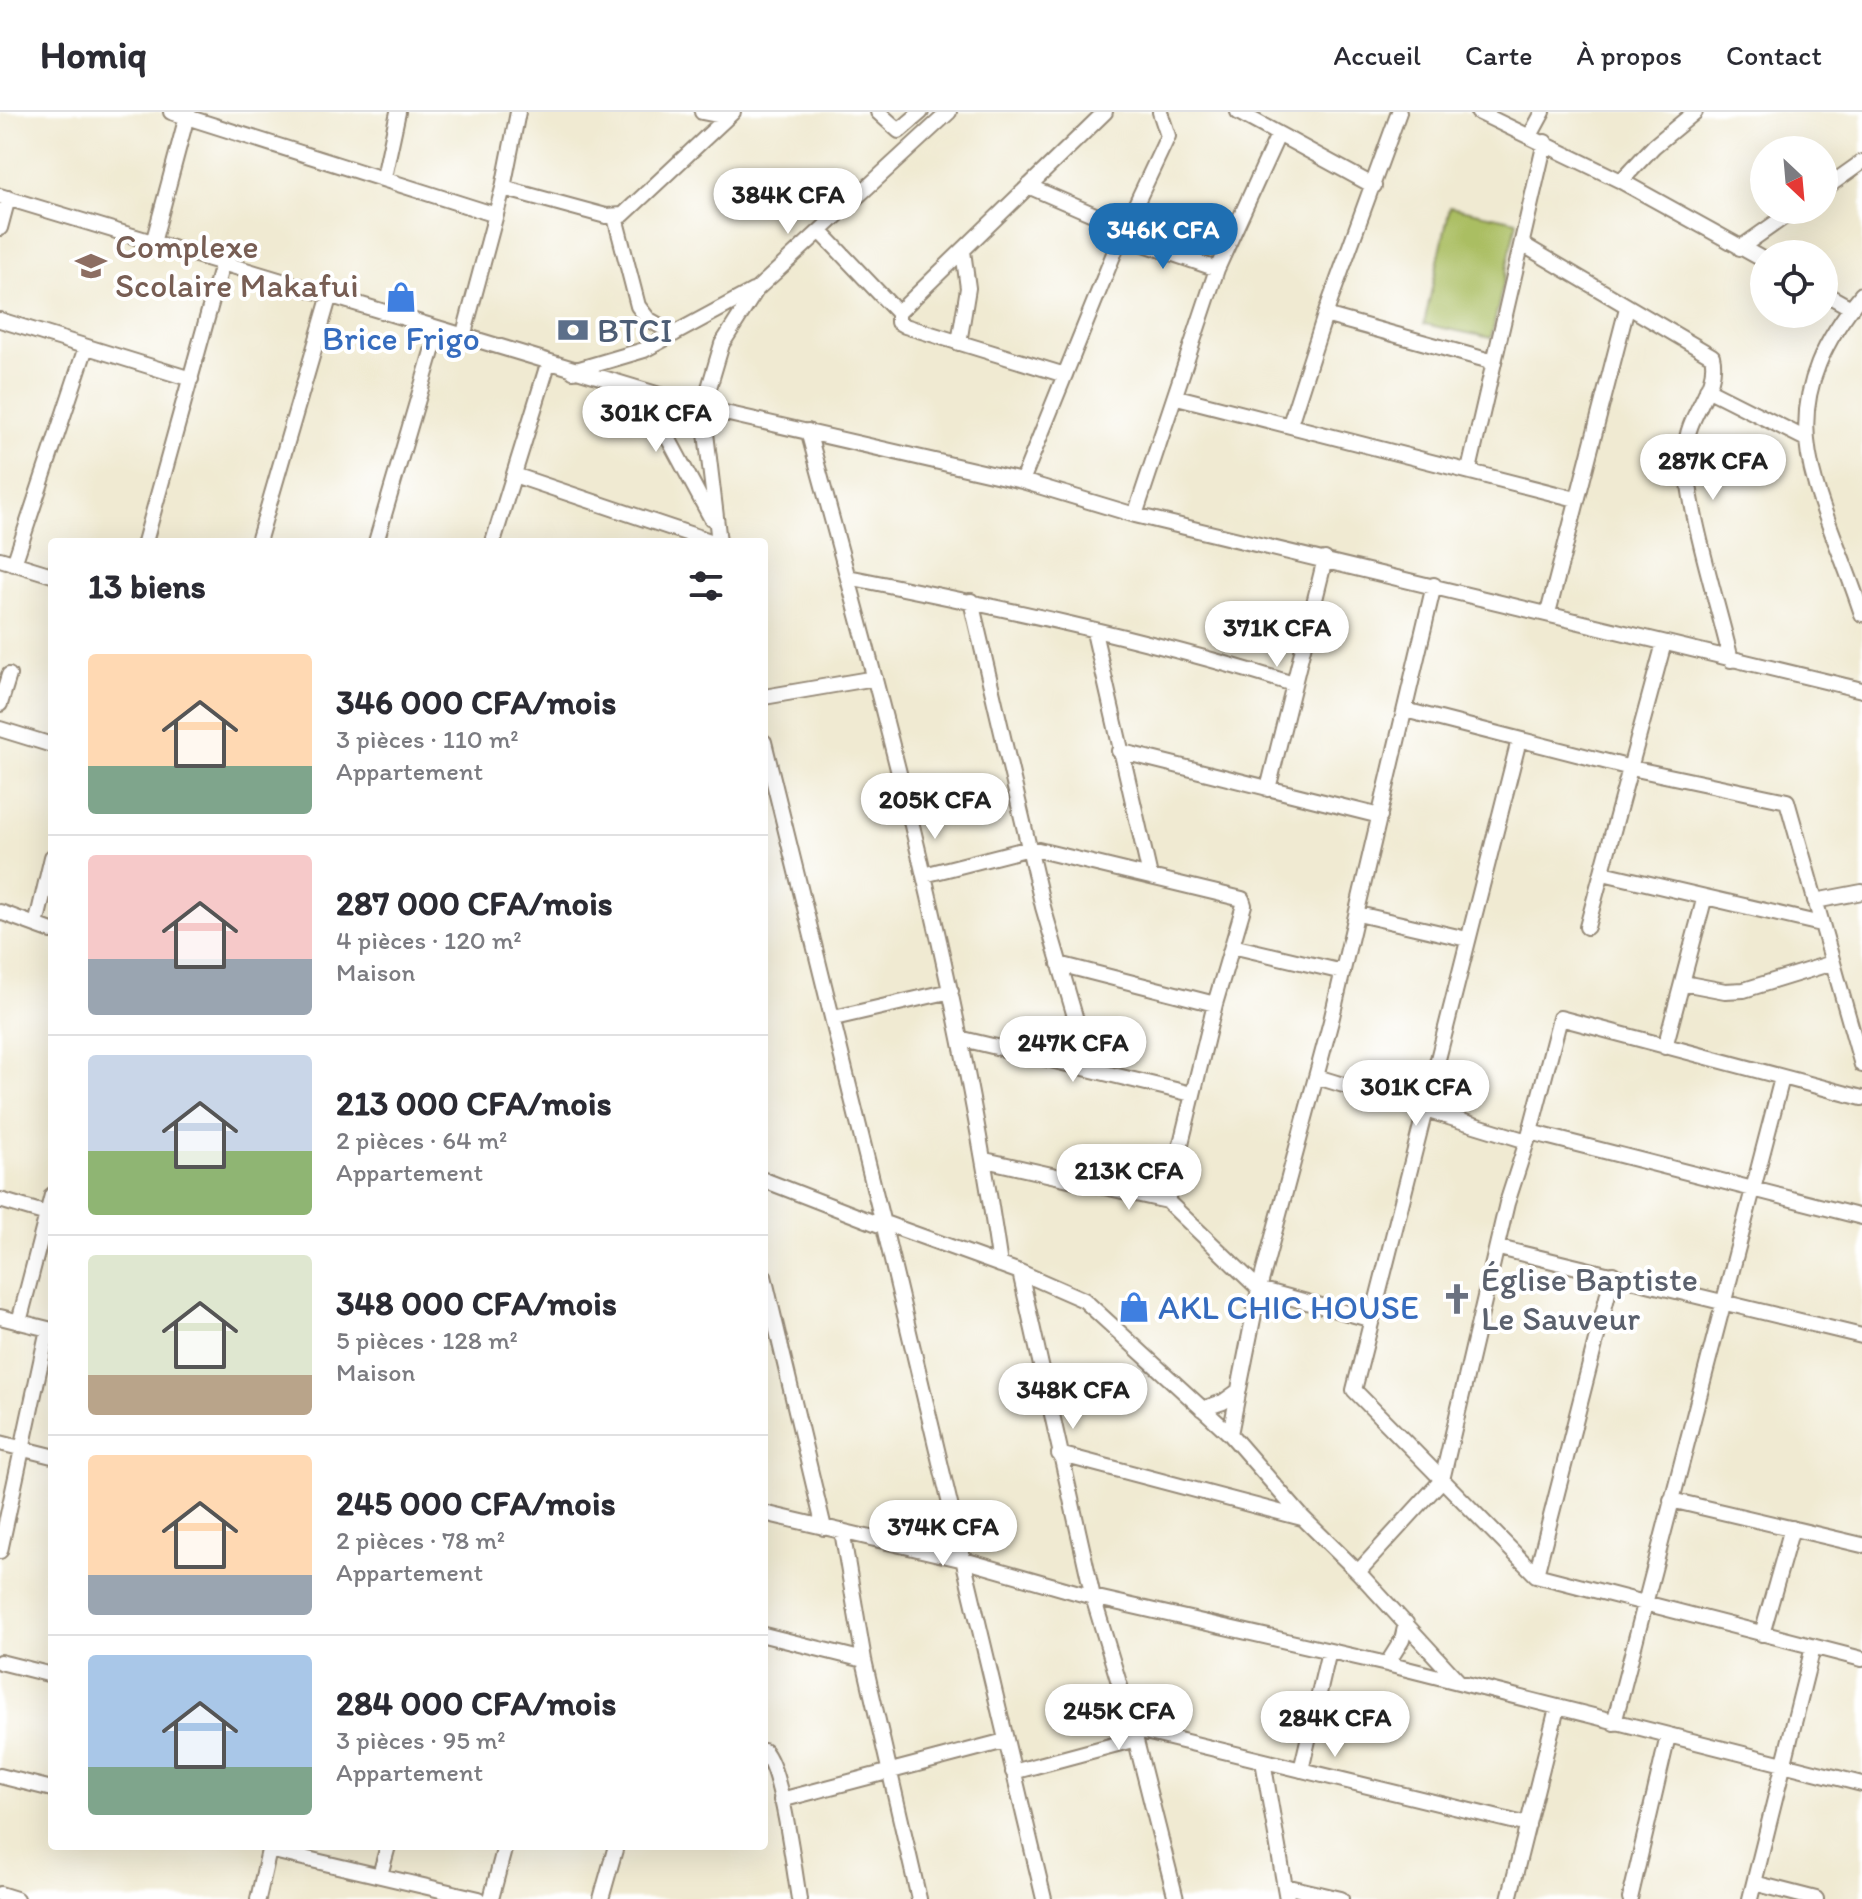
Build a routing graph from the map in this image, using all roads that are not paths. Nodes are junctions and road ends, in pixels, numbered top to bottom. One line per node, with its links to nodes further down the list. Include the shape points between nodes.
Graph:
1 (171, 112): 15 (street)
2 (398, 112): 21 (street)
3 (518, 112): 26 (street)
4 (702, 112): 16 (street)
5 (878, 112): 6 (street, via 899,131)
6 (921, 112)
7 (949, 112): 32 (street)
8 (1105, 112): 24 (street)
9 (1160, 112): 33 (street, via 1168,136)
10 (1238, 112): 17 (street)
11 (1399, 112): 25 (street)
12 (1478, 112): 18 (street)
13 (1543, 112): 18 (street)
14 (1695, 112): 23 (street)
15 (187, 115): 21 (street); 34 (street)
16 (730, 115): 29 (street)
17 (1278, 135): 25 (street); 40 (street)
18 (1530, 136): 19 (street)
19 (1545, 142): 23 (street); 35 (street)
20 (1862, 162): 22 (street)
21 (384, 177): 28 (street)
22 (1838, 179)
23 (1621, 181): 36 (street)
24 (1028, 186): 33 (street); 37 (street)
25 (1374, 186): 48 (street)
26 (503, 188): 28 (street); 29 (street)
27 (4, 197): 31 (street); 34 (street)
28 (496, 215): 52 (street)
29 (615, 217): 51 (street, via 638,306 648,319)
30 (1774, 224): 36 (street)
31 (0, 228)
32 (821, 232): 41 (street); 47 (street)
33 (1123, 232): 40 (street); 58 (street)
34 (153, 243): 39 (street)
35 (1522, 244): 45 (street); 55 (street)
36 (1740, 248): 38 (street)
37 (963, 251): 47 (street); 53 (street, via 968,288)
38 (1750, 253)
39 (222, 264): 43 (street); 60 (street)
40 (1217, 269): 62 (street)
41 (757, 289): 51 (street); 63 (street, via 722,344)
42 (1862, 294): 46 (street)
43 (329, 298): 50 (street); 74 (street)
44 (1838, 301): 46 (street)
45 (1627, 308): 61 (street, via 1712,356 1715,368); 70 (street)
46 (1851, 308): 66 (street, via 1812,378)
47 (898, 313): 53 (street, via 898,322 905,326)
48 (1325, 315): 55 (street); 64 (street)
49 (0, 320): 54 (street)
50 (438, 331): 52 (street); 75 (street)
51 (674, 334): 57 (street, via 644,350)
52 (463, 337): 56 (street)
53 (959, 343): 58 (street)
54 (86, 347): 60 (street); 79 (street)
55 (1494, 362): 67 (street)
56 (548, 364): 57 (street); 68 (street)
57 (573, 371): 59 (street)
58 (1065, 375): 69 (street)
59 (597, 378): 63 (street); 72 (street, via 667,436)
60 (191, 379): 73 (street)
61 (1707, 389): 66 (street); 88 (street, via 1686,429 1686,454)
62 (1177, 397): 64 (street); 71 (street)
63 (703, 408): 65 (street); 72 (street)
64 (1290, 424): 67 (street)
65 (808, 431): 69 (street); 81 (street)
66 (1804, 438): 85 (street, via 1823,513)
67 (1469, 470): 70 (street)
68 (514, 475): 76 (street); 77 (street)
69 (1022, 481): 71 (street)
70 (1576, 499): 84 (street)
71 (1135, 515): 78 (street)
72 (718, 534)
73 (146, 538)
74 (259, 538)
75 (377, 538)
76 (494, 538)
77 (701, 538)
78 (1325, 559): 82 (street); 91 (street)
79 (7, 562): 80 (street)
80 (48, 574)
81 (848, 577): 83 (street); 90 (street)
82 (1434, 585): 84 (street); 95 (street)
83 (971, 601): 86 (street); 104 (street)
84 (1548, 613): 87 (street)
85 (1862, 614)
86 (1094, 632): 91 (street); 99 (street)
87 (1664, 643): 88 (street); 101 (street)
88 (1731, 660): 92 (street)
89 (9, 675): 94 (street)
90 (875, 678): 93 (street); 107 (street)
91 (1293, 684): 102 (street)
92 (1862, 690)
93 (768, 696)
94 (0, 704)
95 (1405, 710): 97 (street); 103 (street)
96 (0, 729): 98 (street)
97 (1519, 740): 101 (street); 118 (street)
98 (48, 744)
99 (1119, 751): 102 (street); 108 (street)
100 (768, 759): 126 (street)
101 (1631, 768): 105 (street); 111 (street, via 1787,801)
102 (1268, 789): 103 (street)
103 (1380, 816): 113 (street)
104 (1030, 848): 107 (street); 108 (street); 121 (street)
105 (1603, 873): 110 (street); 116 (street)
106 (48, 874): 115 (street)
107 (924, 875): 124 (street)
108 (1150, 876): 119 (street, via 1242,899)
109 (1862, 892): 111 (street)
110 (1704, 900): 114 (street); 123 (street)
111 (1815, 901): 114 (street)
112 (0, 912): 115 (street)
113 (1358, 914): 118 (street); 122 (street)
114 (1821, 924): 120 (street)
115 (36, 925): 117 (street)
116 (1587, 927)
117 (48, 930)
118 (1467, 939): 135 (street)
119 (1232, 946): 122 (street); 125 (street)
120 (1832, 963): 123 (street, via 1744,990); 129 (street)
121 (1059, 964): 125 (street); 130 (street)
122 (1343, 972): 131 (street)
123 (1683, 983): 128 (street)
124 (951, 991): 126 (street); 127 (street)
125 (1215, 1004): 133 (street)
126 (834, 1018): 145 (street)
127 (963, 1039): 130 (street); 137 (street)
128 (1665, 1047): 132 (street); 136 (street, via 1560,1018)
129 (1862, 1065)
130 (1090, 1068): 133 (street)
131 (1317, 1077): 135 (street); 150 (street)
132 (1782, 1078): 134 (street); 139 (street)
133 (1192, 1094): 141 (street)
134 (1862, 1098)
135 (1424, 1110): 136 (street); 154 (street)
136 (1529, 1136): 139 (street); 146 (street)
137 (985, 1160): 141 (street); 147 (street)
138 (768, 1178): 145 (street)
139 (1751, 1190): 144 (street); 152 (street)
140 (0, 1200): 143 (street)
141 (1167, 1201): 150 (street)
142 (48, 1210): 143 (street)
143 (47, 1214): 155 (street)
144 (1862, 1217)
145 (883, 1224): 147 (street); 175 (street)
146 (1499, 1248): 149 (street); 166 (street)
147 (1000, 1265): 148 (street)
148 (1020, 1272): 160 (street, via 1084,1300); 164 (street)
149 (1613, 1274): 152 (street); 177 (street)
150 (1259, 1289): 154 (street); 159 (street)
151 (768, 1293): 170 (street)
152 (1723, 1300): 157 (street); 167 (street)
153 (0, 1317): 155 (street)
154 (1369, 1319): 166 (street, via 1354,1390)
155 (19, 1322): 156 (street)
156 (48, 1329)
157 (1862, 1336)
158 (48, 1337): 163 (street)
159 (1237, 1392): 160 (street); 161 (street)
160 (1202, 1409): 161 (street)
161 (1230, 1434): 169 (street)
162 (0, 1443): 163 (street)
163 (20, 1448): 165 (street); 174 (street)
164 (1059, 1454): 169 (street); 178 (street)
165 (48, 1455)
166 (1442, 1480): 176 (street); 177 (street)
167 (1671, 1500): 171 (street); 179 (street)
168 (768, 1514): 170 (street)
169 (1303, 1518): 176 (street)
170 (824, 1528): 172 (street)
171 (1792, 1528): 173 (street); 181 (street)
172 (842, 1531): 175 (street); 186 (street)
173 (1862, 1545)
174 (0, 1551)
175 (960, 1559): 178 (street); 195 (street)
176 (1358, 1572): 180 (street)
177 (1536, 1575): 179 (street)
178 (1093, 1597): 184 (street); 193 (street)
179 (1645, 1604): 181 (street); 192 (street)
180 (1406, 1623): 188 (street); 190 (street)
181 (1762, 1634): 183 (street)
182 (768, 1636): 186 (street)
183 (1813, 1647): 185 (street); 198 (street)
184 (1329, 1651): 188 (street); 199 (street)
185 (1862, 1659)
186 (864, 1660): 201 (street)
187 (0, 1662): 189 (street)
188 (1387, 1664): 190 (street)
189 (48, 1674)
190 (1460, 1682): 191 (street)
191 (1557, 1708): 192 (street); 206 (street)
192 (1614, 1723): 194 (street)
193 (1134, 1734): 197 (street); 200 (street); 224 (street)
194 (1668, 1736): 198 (street); 227 (street)
195 (1005, 1741): 200 (street); 201 (street)
196 (768, 1756): 205 (street)
197 (1263, 1761): 199 (street); 214 (street)
198 (1782, 1763): 203 (street); 213 (street)
199 (1301, 1770): 206 (street)
200 (1013, 1772): 223 (street)
201 (890, 1774): 205 (street); 222 (street)
202 (0, 1776): 204 (street)
203 (1862, 1784)
204 (48, 1788)
205 (781, 1800): 221 (street)
206 (1528, 1825): 226 (street)
207 (270, 1850): 217 (street)
208 (278, 1850): 212 (street)
209 (387, 1850): 212 (street)
210 (504, 1850): 219 (street)
211 (615, 1850): 220 (street)
212 (380, 1875): 218 (street)
213 (1754, 1883): 228 (street); 229 (street)
214 (1286, 1893): 225 (street)
215 (0, 1894): 216 (street)
216 (16, 1899)
217 (258, 1899)
218 (479, 1899)
219 (491, 1899)
220 (601, 1899)
221 (799, 1899)
222 (919, 1899)
223 (1044, 1899)
224 (1176, 1899)
225 (1341, 1899)
226 (1509, 1899)
227 (1630, 1899)
228 (1750, 1899)
229 (1816, 1899)

